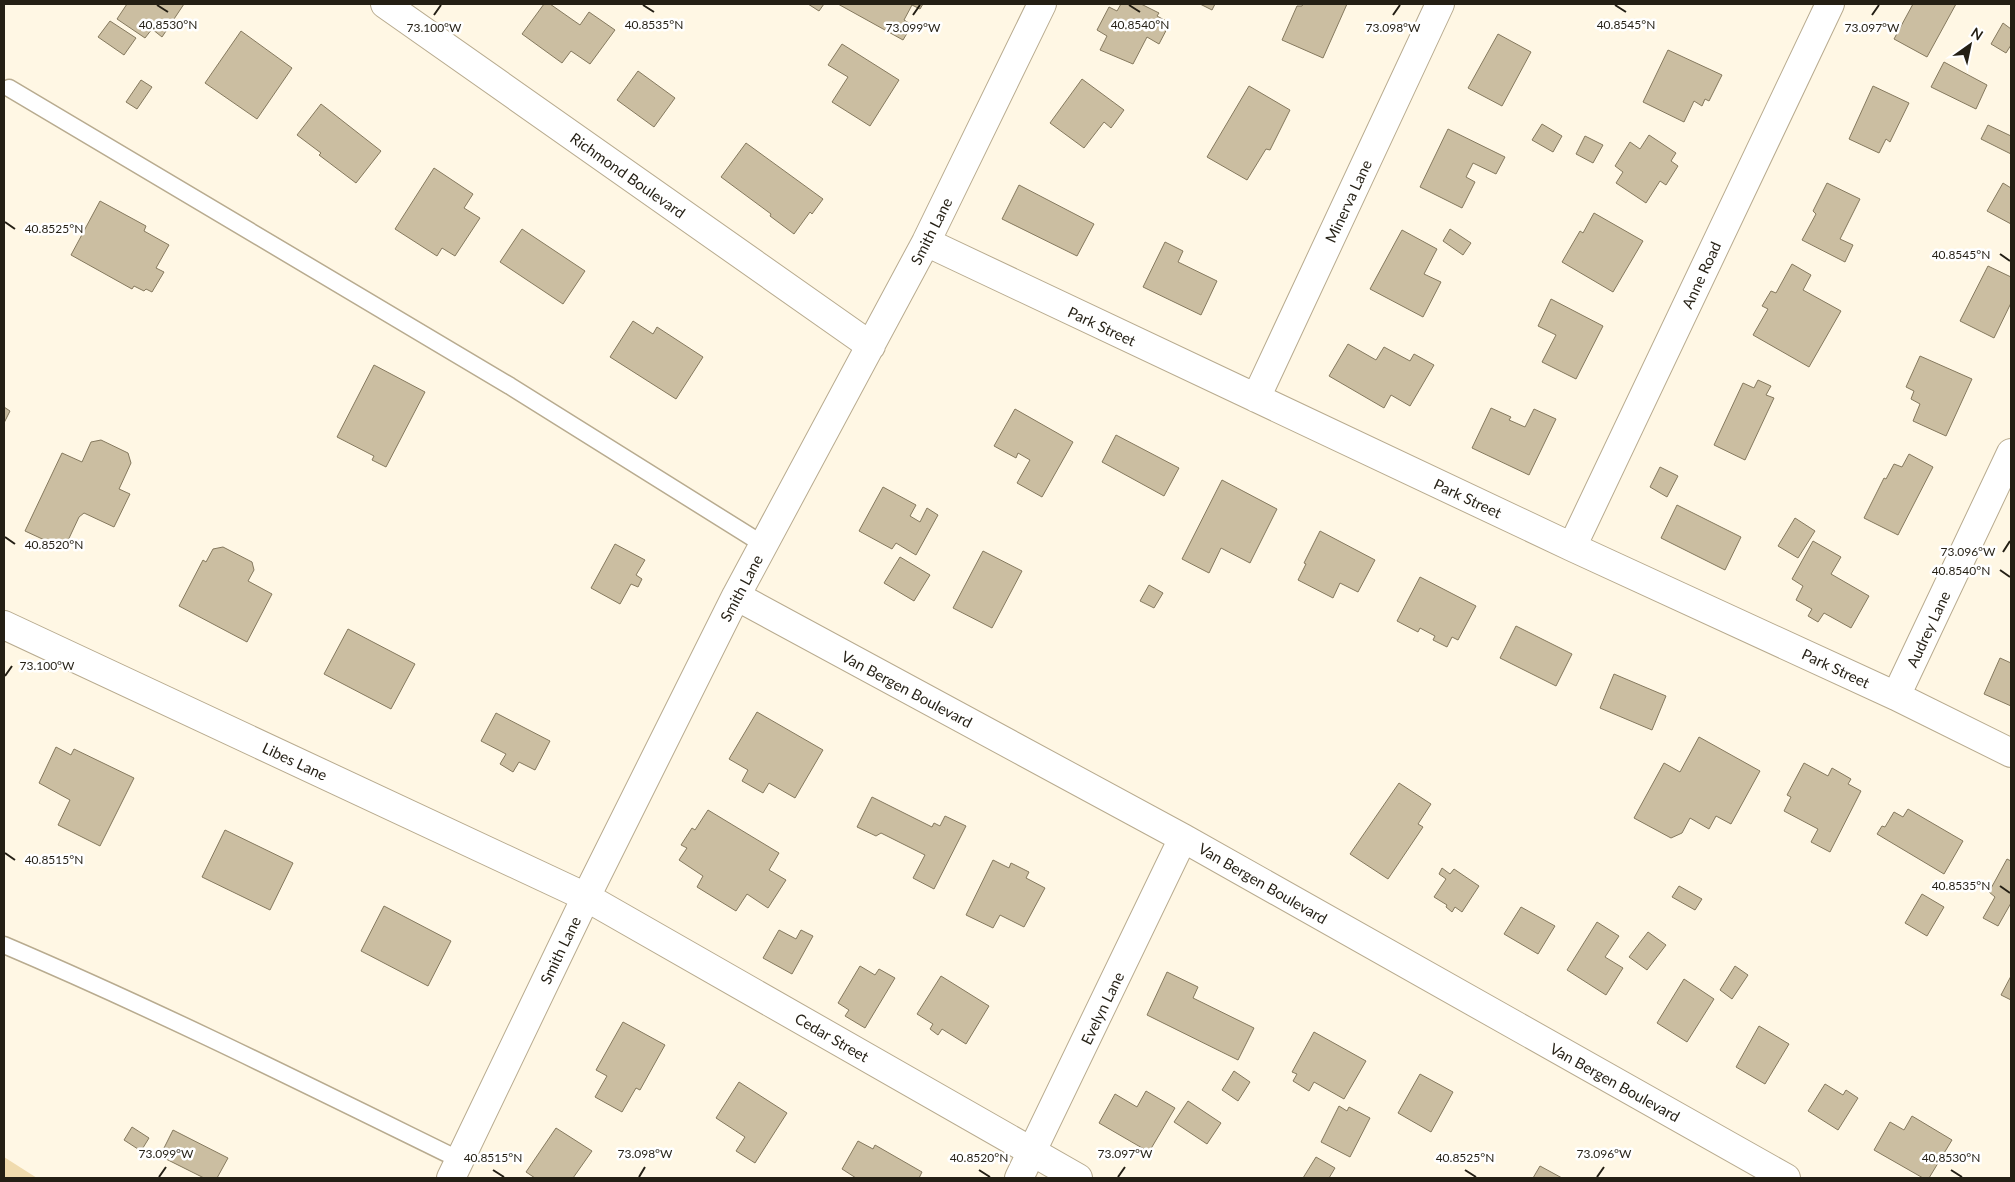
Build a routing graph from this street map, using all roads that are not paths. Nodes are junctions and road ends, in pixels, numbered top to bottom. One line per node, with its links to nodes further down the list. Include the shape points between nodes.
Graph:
1 (385, 4): 7 (street, Richmond Boulevard)
2 (1042, 4): 6 (street, Smith Lane)
3 (1440, 4): 8 (street, Minerva Lane)
4 (1830, 4): 11 (street, Anne Road)
5 (9, 88): 10 (lane, via 510,386)
6 (926, 242): 7 (street, Smith Lane); 8 (street, Park Street)
7 (871, 346): 10 (street, Smith Lane)
8 (1256, 398): 11 (street, Park Street)
9 (2011, 454): 14 (street, Audrey Lane)
10 (764, 545): 12 (street, Smith Lane)
11 (1572, 546): 14 (street, Park Street)
12 (736, 596): 16 (street, Van Bergen Boulevard); 17 (street, Smith Lane)
13 (4, 625): 17 (street, Libes Lane)
14 (1896, 696): 15 (street, Park Street)
15 (2011, 753)
16 (1183, 838): 19 (street, Evelyn Lane); 23 (street, Van Bergen Boulevard)
17 (586, 897): 19 (street, Cedar Street); 20 (street, Smith Lane)
18 (4, 945): 20 (lane, via 252,1058)
19 (1033, 1152): 21 (street, Evelyn Lane); 22 (street, Cedar Street)
20 (455, 1169)
21 (1019, 1178)
22 (1078, 1178)
23 (1786, 1178)

